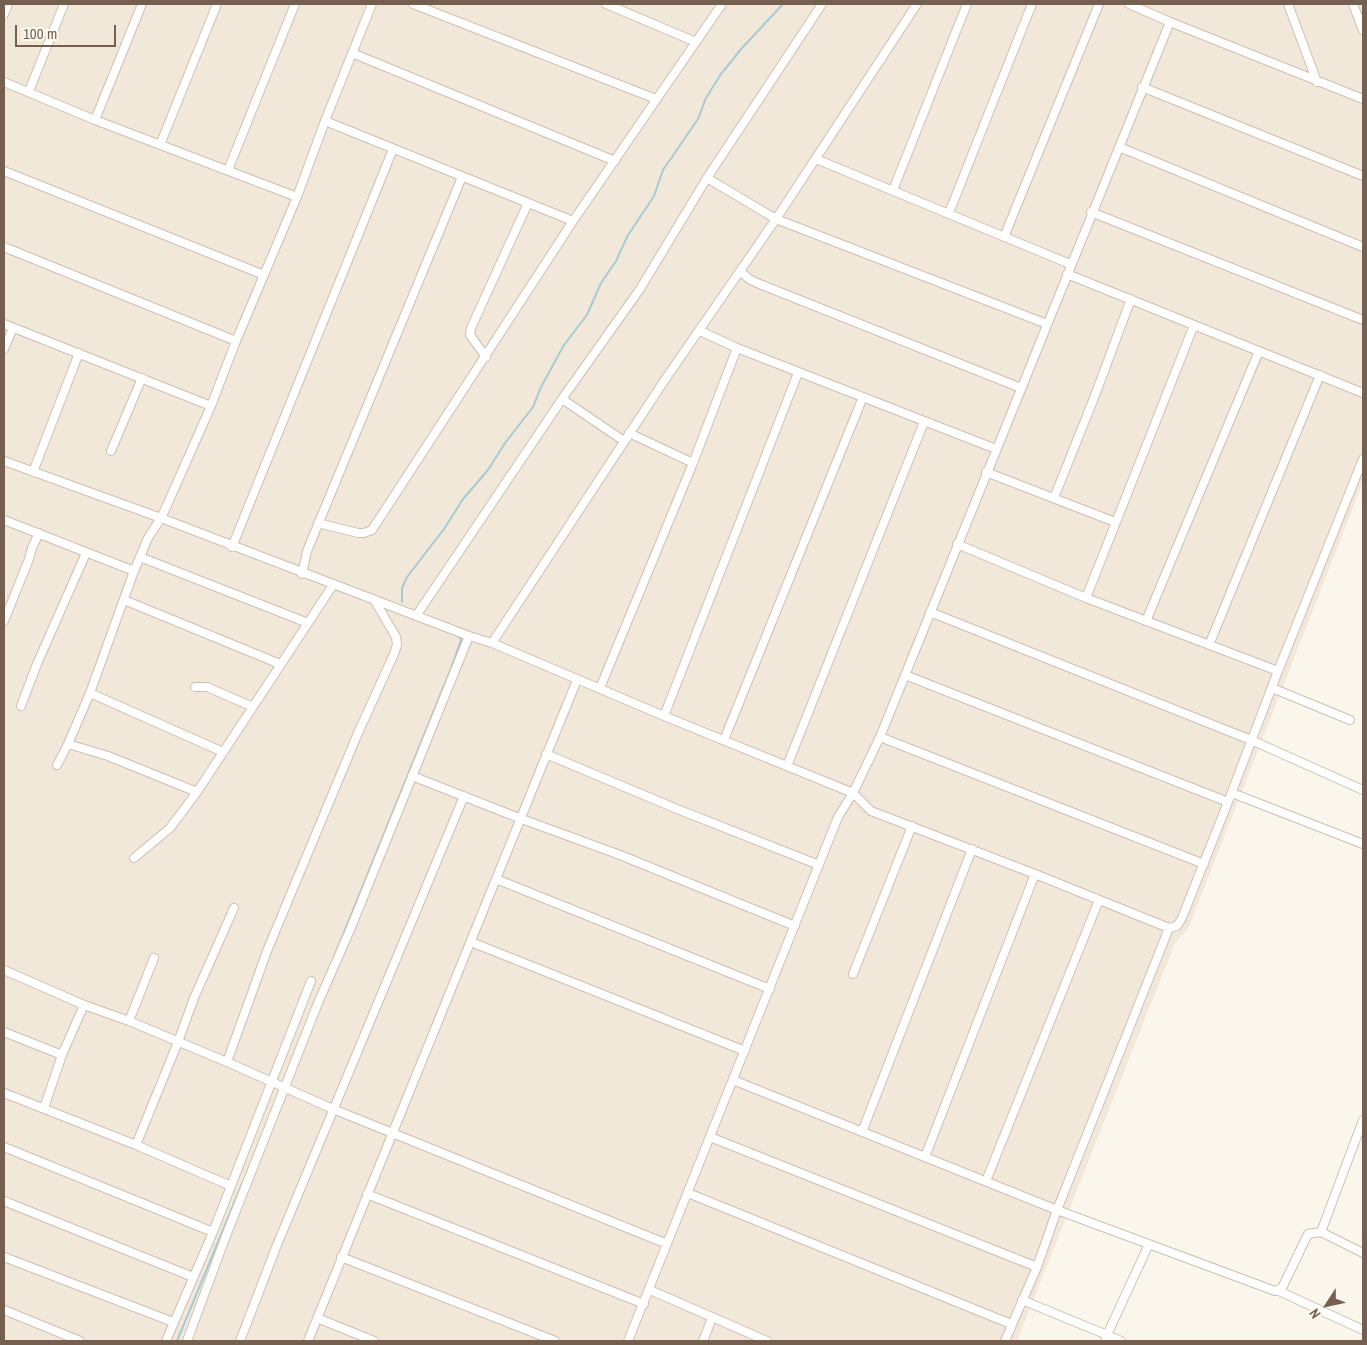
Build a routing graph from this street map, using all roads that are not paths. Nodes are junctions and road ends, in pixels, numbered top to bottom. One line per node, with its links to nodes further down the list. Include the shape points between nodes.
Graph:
1 (8, 4): 18 (street)
2 (64, 4): 26 (street)
3 (142, 4): 29 (street)
4 (217, 4): 31 (street)
5 (295, 4): 36 (street)
6 (372, 4): 22 (street)
7 (413, 4): 27 (street)
8 (606, 4): 21 (street)
9 (722, 4): 21 (street)
10 (822, 4): 40 (street)
11 (917, 4): 34 (street)
12 (967, 4): 41 (street)
13 (1032, 4): 45 (street)
14 (1099, 4): 48 (street)
15 (1130, 4): 19 (street)
16 (1288, 4): 24 (street)
17 (1353, 4): 20 (street)
18 (4, 14)
19 (1170, 22): 24 (street); 25 (street)
20 (1363, 30)
21 (696, 42): 27 (street)
22 (352, 53): 30 (street); 35 (street)
23 (4, 82): 26 (street)
24 (1317, 82): 28 (street)
25 (1142, 87): 32 (street); 39 (street)
26 (28, 91): 29 (street)
27 (656, 99): 35 (street)
28 (1363, 99)
29 (95, 120): 31 (street)
30 (325, 121): 33 (street); 42 (street)
31 (160, 145): 36 (street)
32 (1119, 147): 44 (street); 50 (street)
33 (393, 149): 38 (street); 93 (street)
34 (816, 160): 41 (street); 46 (street)
35 (615, 161): 47 (street)
36 (228, 170): 42 (street)
37 (4, 171): 54 (street)
38 (462, 176): 43 (street); 90 (street)
39 (1363, 176)
40 (707, 178): 46 (street); 74 (street, via 640,289)
41 (893, 190): 45 (street)
42 (297, 197): 54 (street)
43 (528, 203): 47 (street); 67 (street, via 471,328 470,334)
44 (1091, 212): 51 (street); 56 (street)
45 (949, 213): 48 (street)
46 (776, 220): 52 (street); 58 (street)
47 (573, 221): 67 (street)
48 (1004, 237): 51 (street)
49 (4, 246): 62 (street)
50 (1363, 247)
51 (1070, 264): 53 (street)
52 (740, 271): 61 (street); 71 (street, via 757,283)
53 (1066, 274): 55 (street); 58 (street)
54 (264, 275): 62 (street)
55 (1130, 299): 59 (street); 86 (street)
56 (1363, 320)
57 (4, 324): 60 (street)
58 (1047, 324): 71 (street)
59 (1194, 325): 65 (street); 89 (street)
60 (13, 328): 64 (street); 66 (street)
61 (700, 331): 63 (street); 77 (street)
62 (236, 341): 75 (street)
63 (737, 348): 68 (street); 83 (street)
64 (4, 349)
65 (1259, 351): 69 (street); 105 (street)
66 (79, 353): 70 (street); 84 (street)
67 (486, 357): 90 (street, via 372,530 358,533)
68 (798, 373): 73 (street); 120 (street)
69 (1320, 375): 72 (street); 109 (street)
70 (142, 378): 75 (street); 80 (street)
71 (1021, 388): 79 (street)
72 (1363, 393)
73 (862, 397): 76 (street); 123 (street)
74 (562, 399): 78 (street); 103 (street)
75 (211, 406): 87 (street)
76 (924, 422): 79 (street); 129 (street)
77 (629, 433): 78 (street); 83 (street)
78 (624, 441): 108 (street)
79 (996, 449): 85 (street)
80 (110, 450)
81 (1363, 459): 111 (street)
82 (4, 461): 84 (street)
83 (693, 463): 115 (street)
84 (33, 472): 87 (street)
85 (986, 472): 86 (street); 92 (street)
86 (1054, 498): 89 (street)
87 (161, 518): 93 (street); 95 (street)
88 (4, 520): 91 (street)
89 (1115, 522): 99 (street)
90 (318, 523): 97 (street)
91 (39, 533): 94 (street); 104 (street)
92 (957, 544): 99 (street); 102 (street)
93 (232, 547): 97 (street)
94 (86, 553): 96 (street); 118 (street)
95 (140, 557): 96 (street); 106 (street)
96 (134, 571): 100 (street)
97 (302, 574): 98 (street)
98 (333, 585): 101 (street); 106 (street)
99 (1086, 598): 105 (street)
100 (124, 600): 110 (street); 117 (street)
101 (375, 601): 103 (street); 162 (street, via 397,645 267,951)
102 (930, 612): 112 (street); 124 (street)
103 (416, 616): 107 (street)
104 (4, 621)
105 (1146, 621): 109 (street)
106 (308, 623): 110 (street)
107 (469, 636): 108 (street); 130 (street)
108 (492, 643): 113 (street)
109 (1210, 645): 111 (street)
110 (280, 664): 119 (street)
111 (1278, 671): 116 (street)
112 (905, 675): 122 (street); 136 (street)
113 (577, 680): 115 (street); 127 (street)
114 (195, 687): 119 (street, via 207,687)
115 (600, 688): 120 (street)
116 (1272, 688): 121 (street); 124 (street)
117 (90, 693): 125 (street); 126 (street)
118 (21, 706)
119 (253, 707): 126 (street)
120 (664, 716): 123 (street)
121 (1350, 720)
122 (880, 736): 133 (street); 142 (street)
123 (724, 740): 129 (street)
124 (1252, 740): 131 (street); 134 (street)
125 (68, 744): 128 (street); 132 (street, via 108,756)
126 (223, 752): 132 (street)
127 (546, 754): 137 (street); 143 (street)
128 (57, 765)
129 (787, 766): 133 (street)
130 (412, 776): 135 (street); 165 (street)
131 (1363, 790)
132 (197, 792): 141 (street, via 170,828)
133 (853, 793): 138 (street, via 871,811); 143 (street, via 838,818)
134 (1232, 793): 136 (street); 139 (street)
135 (464, 796): 137 (street); 168 (street)
136 (1228, 802): 142 (street)
137 (519, 818): 145 (street); 148 (street)
138 (912, 826): 140 (street); 153 (street)
139 (1363, 844)
140 (972, 849): 144 (street); 170 (street)
141 (134, 858)
142 (1204, 864): 149 (street, via 1182,918 1177,926)
143 (819, 865): 148 (street)
144 (1034, 874): 146 (street); 175 (street)
145 (496, 879): 150 (street); 155 (street)
146 (1098, 900): 149 (street); 176 (street)
147 (234, 908): 159 (street)
148 (795, 926): 155 (street)
149 (1169, 928): 181 (street)
150 (471, 942): 160 (street); 171 (street)
151 (154, 958): 157 (street)
152 (4, 970): 156 (street)
153 (852, 974)
154 (311, 981): 164 (street)
155 (770, 989): 160 (street)
156 (84, 1005): 157 (street); 161 (street)
157 (129, 1021): 159 (street)
158 (4, 1032): 161 (street)
159 (178, 1042): 162 (street); 173 (street)
160 (745, 1051): 163 (street)
161 (62, 1055): 167 (street)
162 (227, 1062): 164 (street)
163 (733, 1080): 170 (street); 172 (street)
164 (272, 1082): 165 (street); 177 (street)
165 (285, 1088): 168 (street); 204 (street)
166 (4, 1093): 167 (street)
167 (44, 1108): 173 (street)
168 (333, 1109): 171 (street); 205 (street)
169 (1363, 1120): 183 (street)
170 (862, 1132): 175 (street)
171 (393, 1133): 179 (street); 184 (street)
172 (710, 1137): 178 (street); 189 (street)
173 (136, 1145): 177 (street)
174 (4, 1147): 182 (street)
175 (925, 1157): 176 (street)
176 (986, 1181): 181 (street)
177 (231, 1186): 182 (street)
178 (688, 1193): 184 (street); 199 (street)
179 (367, 1194): 188 (street); 194 (street)
180 (4, 1201): 190 (street)
181 (1057, 1210): 185 (street); 189 (street)
182 (212, 1232): 190 (street)
183 (1320, 1232): 186 (street); 192 (street, via 1308,1234)
184 (667, 1244): 191 (street)
185 (1149, 1244): 192 (street); 201 (street)
186 (1363, 1253)
187 (4, 1256): 198 (street)
188 (341, 1257): 196 (street); 208 (street)
189 (1037, 1266): 193 (street)
190 (193, 1277): 198 (street)
191 (650, 1290): 194 (street); 197 (street)
192 (1279, 1290): 200 (street)
193 (1022, 1300): 199 (street); 201 (street)
194 (644, 1304): 209 (street)
195 (4, 1310): 202 (street)
196 (317, 1318): 206 (street); 207 (street)
197 (712, 1318): 210 (street); 211 (street)
198 (173, 1322): 203 (street)
199 (1011, 1324): 212 (street)
200 (1363, 1330)
201 (1106, 1338): 213 (street)
202 (80, 1341)
203 (166, 1341)
204 (187, 1341)
205 (240, 1341)
206 (308, 1341)
207 (374, 1341)
208 (555, 1341)
209 (628, 1341)
210 (703, 1341)
211 (767, 1341)
212 (1005, 1341)
213 (1121, 1341)

